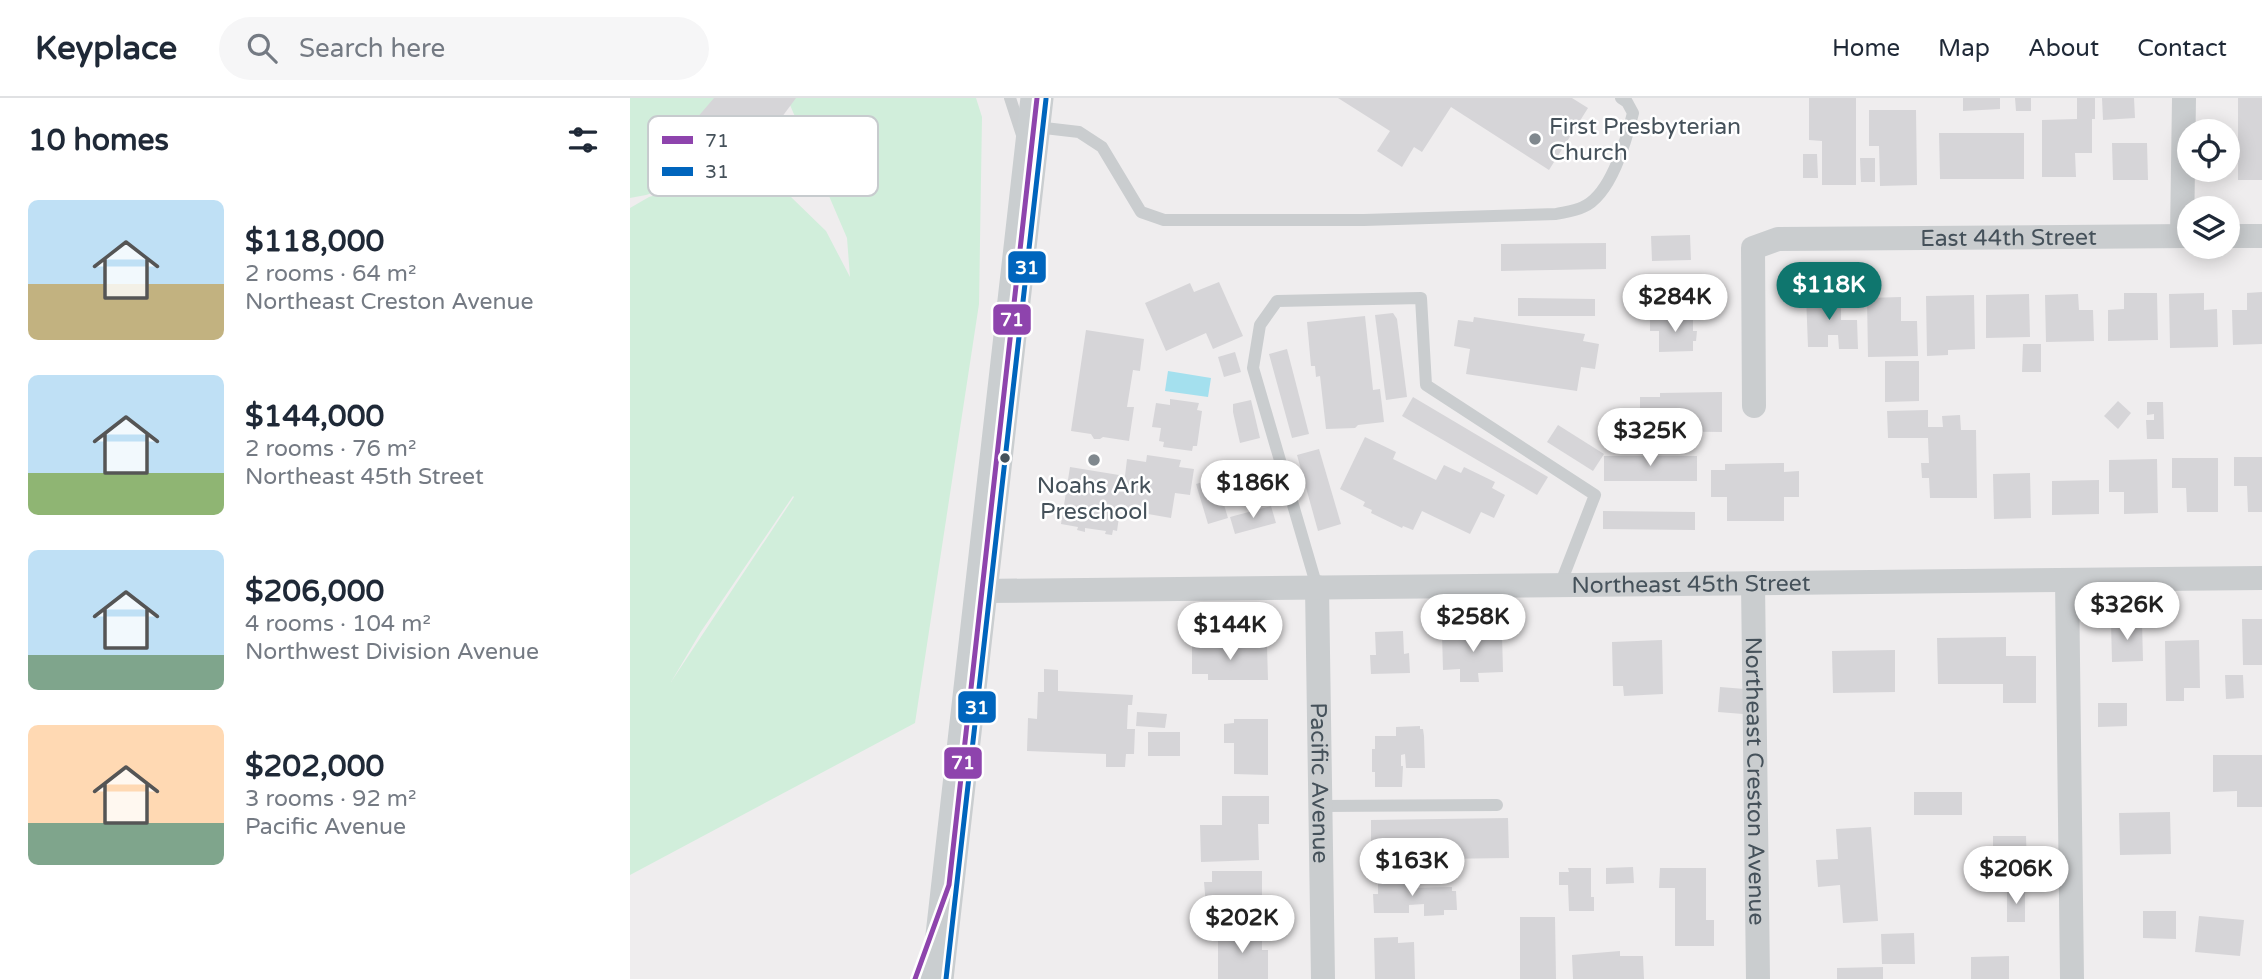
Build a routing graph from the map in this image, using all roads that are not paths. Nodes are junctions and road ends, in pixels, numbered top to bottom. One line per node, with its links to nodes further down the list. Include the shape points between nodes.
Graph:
1 (1010, 98): 4 (lane)
2 (1621, 98): 4 (lane, via 1633,113 1603,192 1584,207 1556,214 1164,220 1141,212 1102,147 1079,132)
3 (2184, 98): 5 (street)
4 (1033, 128): 15 (main road)
5 (2185, 196)
6 (2177, 236): 9 (street, East 44th Street, via 1778,239 1753,248)
7 (2240, 236): 8 (street)
8 (2262, 236)
9 (1754, 406)
10 (2262, 578): 11 (street, Northeast 45th Street)
11 (2067, 580): 12 (street, Northeast 45th Street); 23 (street)
12 (1753, 583): 13 (street, Northeast 45th Street); 22 (street, Northeast Creston Avenue)
13 (1560, 585): 14 (street, Northeast 45th Street); 14 (lane, via 1595,495 1426,385 1421,298 1277,301 1260,325 1253,368)
14 (1317, 587): 15 (street, Northeast 45th Street); 17 (street, Pacific Avenue)
15 (981, 591): 18 (main road)
16 (1496, 805): 17 (lane)
17 (1320, 806): 21 (street, Pacific Avenue)
18 (949, 886): 19 (main road); 20 (main road)
19 (915, 979)
20 (937, 979)
21 (1322, 979)
22 (1758, 979)
23 (2072, 979)

